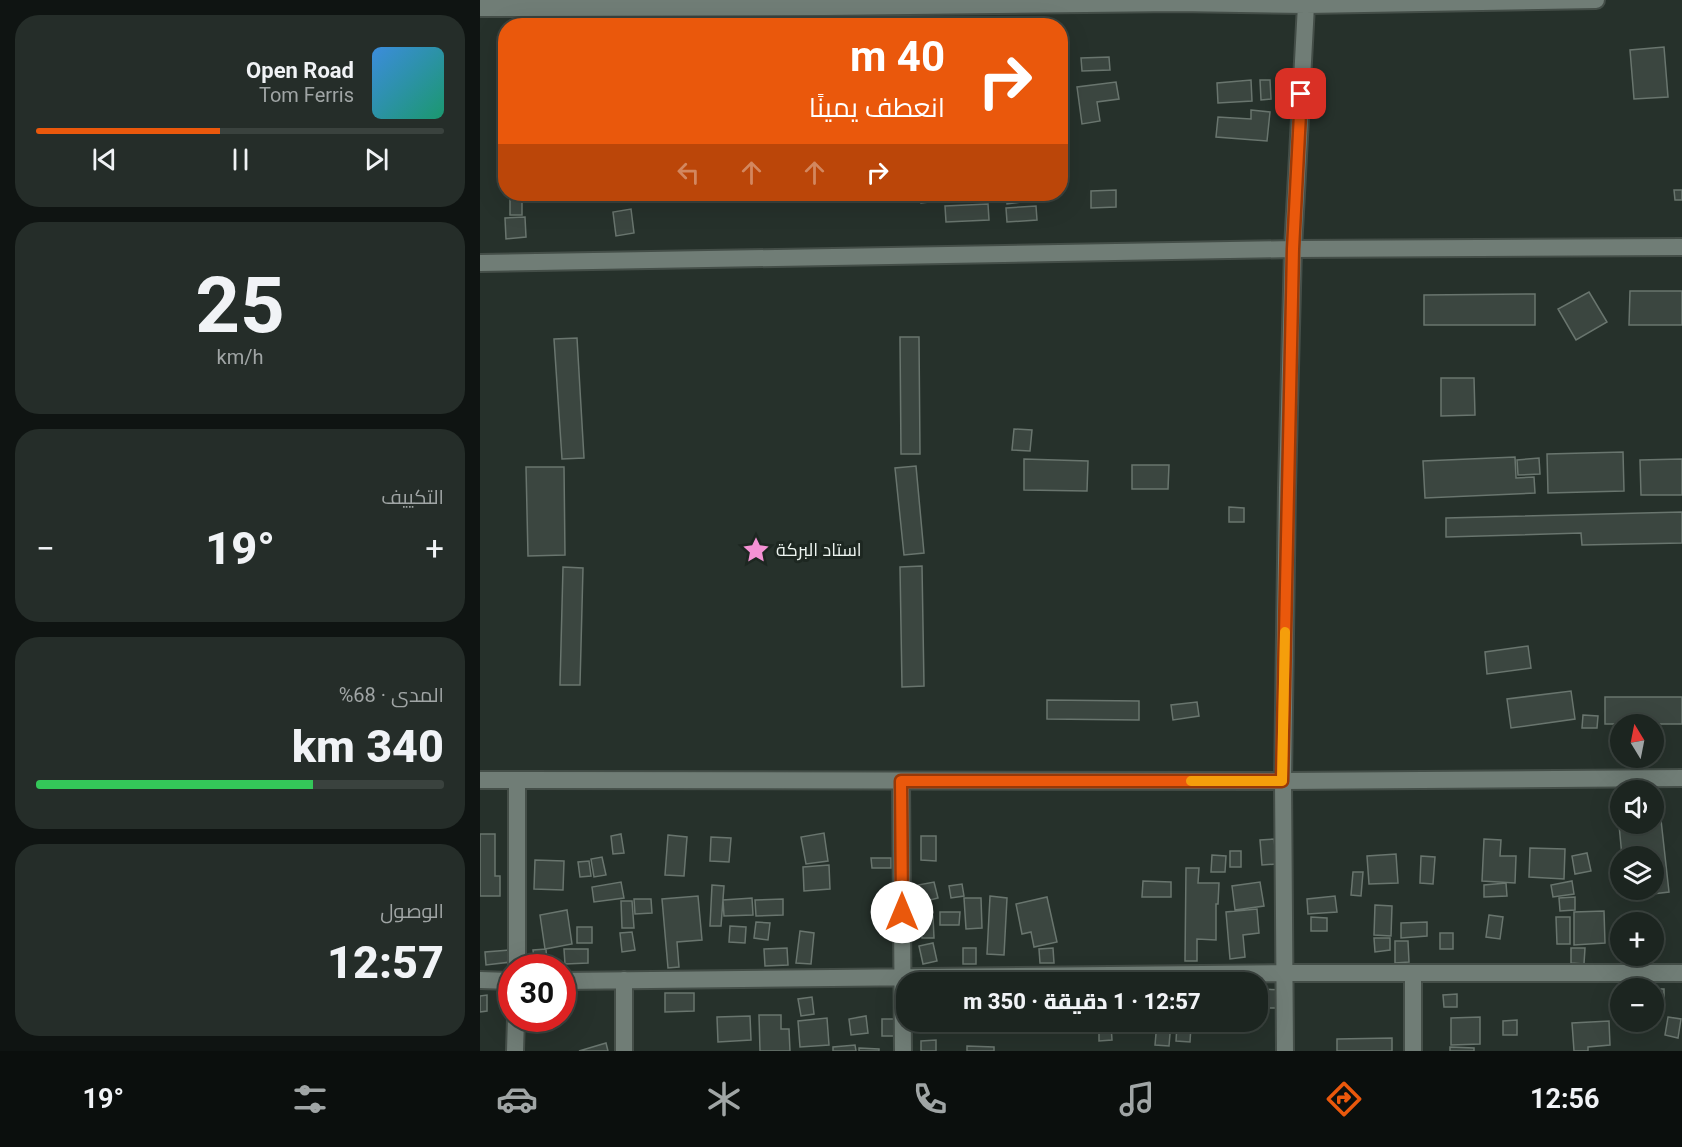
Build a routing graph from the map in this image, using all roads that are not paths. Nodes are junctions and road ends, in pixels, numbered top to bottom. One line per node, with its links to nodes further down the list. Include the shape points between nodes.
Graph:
1 (1579, 0): 2 (street); 5 (street)
2 (1596, 0)
3 (1177, 2): 4 (street); 5 (street)
4 (825, 4): 6 (street)
5 (1306, 5): 8 (street)
6 (480, 8)
7 (1682, 247): 8 (street)
8 (1293, 249): 9 (street); 14 (street)
9 (480, 263)
10 (1682, 778): 14 (street)
11 (480, 780): 12 (street)
12 (517, 780): 13 (street); 15 (street)
13 (901, 781): 14 (street); 16 (street)
14 (1282, 781): 18 (street)
15 (517, 954)
16 (902, 972)
17 (1268, 973): 18 (street)
18 (1286, 973): 19 (street); 31 (street)
19 (1413, 973): 20 (street); 32 (street)
20 (1682, 973)
21 (896, 977): 23 (street)
22 (480, 980): 24 (street)
23 (624, 980): 25 (street); 29 (street)
24 (498, 981)
25 (576, 981)
26 (516, 1032): 28 (street)
27 (903, 1032): 30 (street)
28 (515, 1051)
29 (624, 1051)
30 (903, 1051)
31 (1285, 1051)
32 (1413, 1051)

